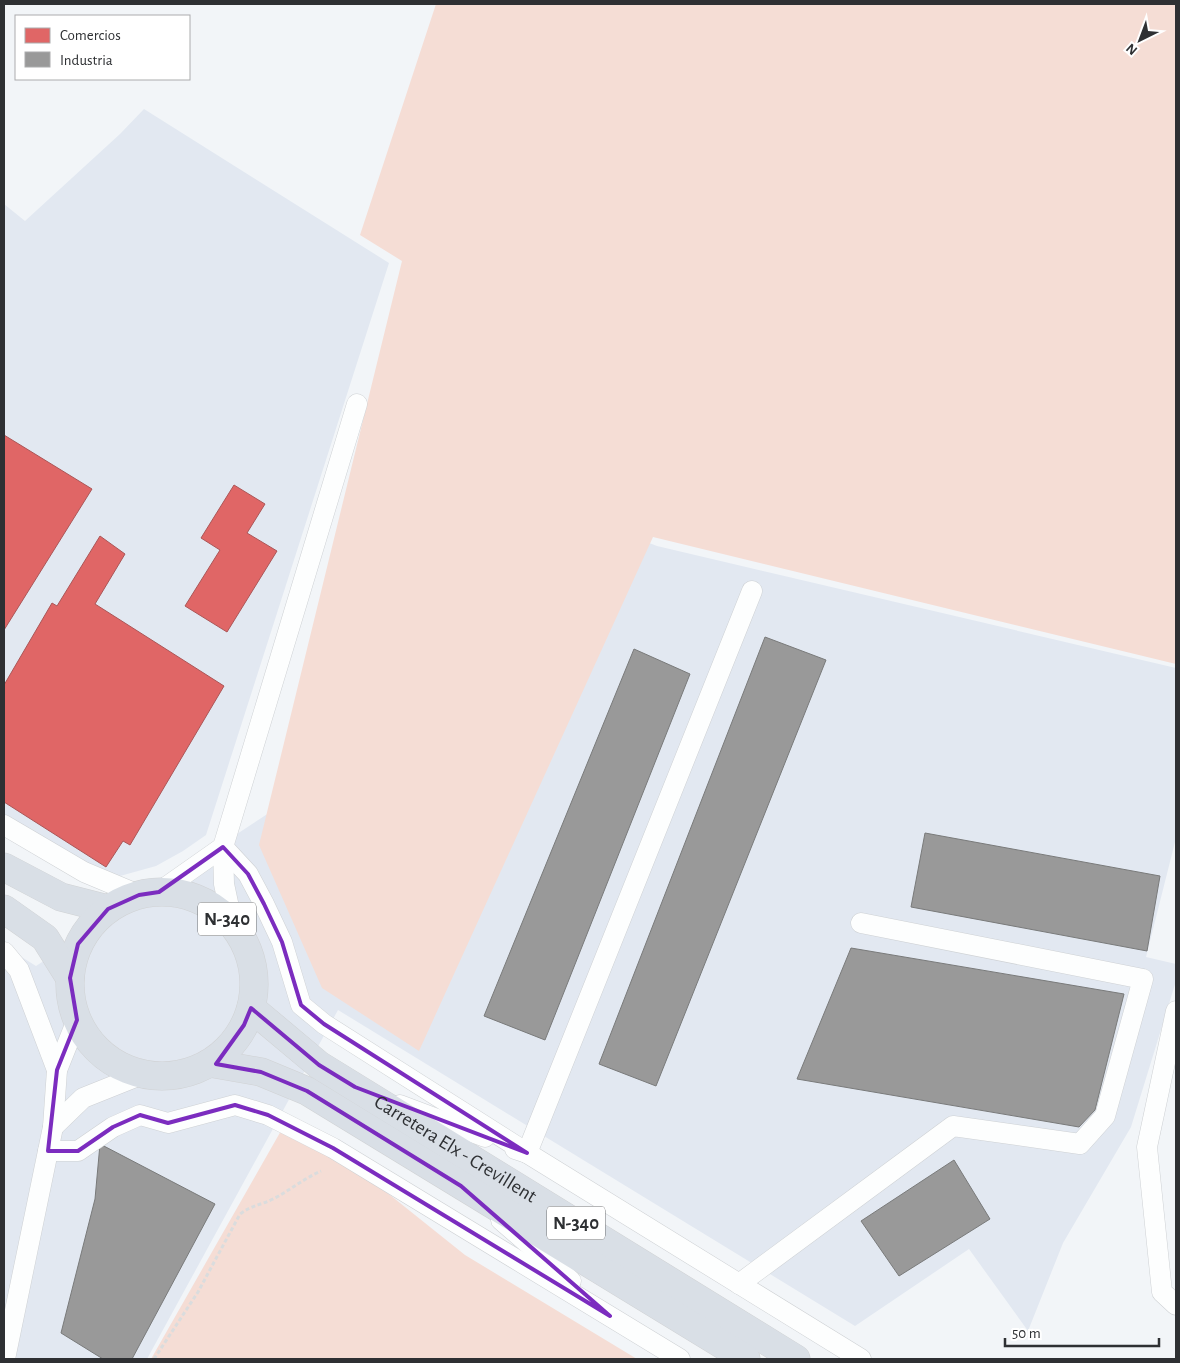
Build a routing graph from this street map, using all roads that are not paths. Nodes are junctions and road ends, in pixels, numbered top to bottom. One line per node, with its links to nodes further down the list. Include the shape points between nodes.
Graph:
1 (357, 404): 4 (street)
2 (752, 591): 22 (street)
3 (4, 825): 6 (street, via 84,872)
4 (223, 848): 6 (street); 10 (street, via 224,884); 22 (street, via 248,874 264,904 282,942 301,1005 324,1024)
5 (4, 867): 8 (highway, via 61,897)
6 (149, 893): 8 (highway, N-340); 10 (highway, N-340, via 179,894 200,900)
7 (4, 909): 12 (highway, N-340, via 45,938)
8 (108, 909): 12 (highway, N-340, via 78,944)
9 (862, 923): 24 (street, via 1143,979 1105,1116 1080,1144 953,1126)
10 (234, 926): 13 (highway, N-340, via 250,959 254,989)
11 (4, 952): 17 (street, via 19,970)
12 (70, 978): 15 (highway, N-340, via 70,996)
13 (251, 1008): 16 (highway, N-340, via 244,1025 226,1050); 19 (highway, Carretera Elx - Crevillent / N-340, via 319,1064)
14 (1176, 1010): 25 (street, via 1147,1147 1162,1292)
15 (77, 1020): 17 (street); 18 (highway, N-340, via 86,1036 110,1060)
16 (210, 1063): 18 (highway, N-340, via 184,1074); 23 (highway, Carretera Elx - Crevillent / N-340, via 261,1072 307,1091)
17 (57, 1070): 20 (street)
18 (143, 1074): 20 (street, via 83,1098)
19 (355, 1087): 22 (street); 31 (highway, Carretera Elx - Crevillent / N-340)
20 (53, 1127): 21 (street)
21 (48, 1151): 26 (street, via 78,1151 113,1126 140,1116 168,1123 235,1105 268,1115 333,1148); 27 (street)
22 (527, 1153): 24 (street)
23 (462, 1186): 26 (street); 30 (highway, Carretera Elx - Crevillent / N-340)
24 (740, 1284): 32 (street)
25 (1176, 1305)
26 (610, 1316): 29 (street)
27 (7, 1336): 28 (street)
28 (5, 1359)
29 (680, 1359)
30 (746, 1359)
31 (796, 1359)
32 (861, 1359)

